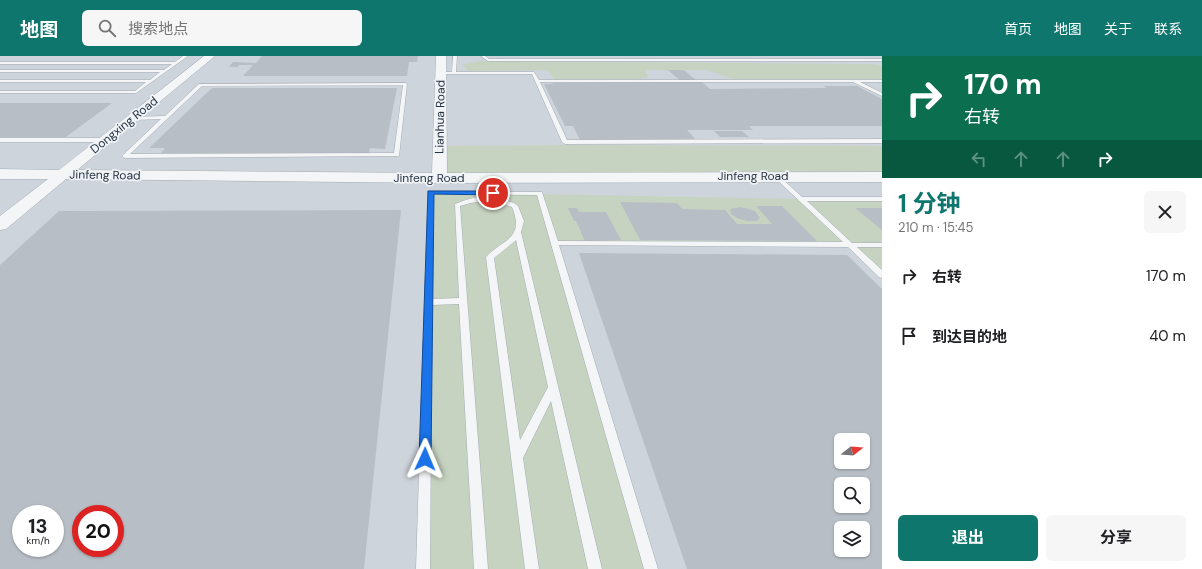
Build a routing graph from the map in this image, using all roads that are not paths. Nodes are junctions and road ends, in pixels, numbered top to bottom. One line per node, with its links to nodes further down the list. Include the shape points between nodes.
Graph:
1 (186, 56): 13 (lane)
2 (210, 56): 26 (street, Dongxing Road)
3 (441, 56): 16 (street, Lianhua Road)
4 (455, 56): 17 (lane)
5 (482, 56): 8 (lane, via 488,60)
6 (698, 56): 9 (lane)
7 (796, 56): 10 (lane)
8 (596, 58): 9 (lane)
9 (703, 60): 10 (lane)
10 (802, 60): 11 (lane)
11 (882, 60)
12 (0, 62): 13 (lane)
13 (176, 63): 15 (lane)
14 (0, 71): 15 (lane)
15 (165, 71): 19 (lane)
16 (440, 73): 17 (lane); 34 (street, Lianhua Road)
17 (454, 73): 20 (lane, via 534,73)
18 (0, 81): 19 (lane)
19 (151, 81): 23 (lane, via 136,92)
20 (538, 81): 21 (lane); 29 (lane, via 565,142)
21 (854, 81): 22 (lane); 24 (lane)
22 (882, 81)
23 (0, 92)
24 (882, 95)
25 (166, 117): 25 (lane, via 125,156 397,154 405,84 200,85); 26 (lane)
26 (134, 118): 28 (street, Dongxing Road)
27 (0, 140): 28 (lane)
28 (106, 140): 31 (street, Dongxing Road)
29 (882, 141)
30 (0, 169): 31 (street, Jinfeng Road)
31 (65, 172): 33 (street, Jinfeng Road); 34 (street, Jinfeng Road); 39 (street, Dongxing Road)
32 (882, 172): 34 (street, Jinfeng Road)
33 (0, 174)
34 (439, 176): 35 (street, Jinfeng Road)
35 (776, 176): 36 (street, Jinfeng Road); 37 (lane)
36 (882, 177)
37 (801, 199): 38 (lane); 42 (lane)
38 (882, 199)
39 (0, 225)
40 (518, 232): 45 (lane, via 521,220 515,206 491,197 476,198 457,205); 47 (lane); 48 (lane, via 508,244 490,257)
41 (554, 243): 42 (lane); 46 (lane, via 540,193 430,192); 53 (lane)
42 (850, 246): 43 (lane); 44 (lane)
43 (882, 246)
44 (882, 275)
45 (463, 301): 46 (lane); 50 (lane)
46 (428, 302): 49 (lane)
47 (553, 387): 48 (lane); 52 (lane)
48 (517, 458): 51 (lane)
49 (423, 569)
50 (481, 569)
51 (532, 569)
52 (595, 569)
53 (651, 569)

